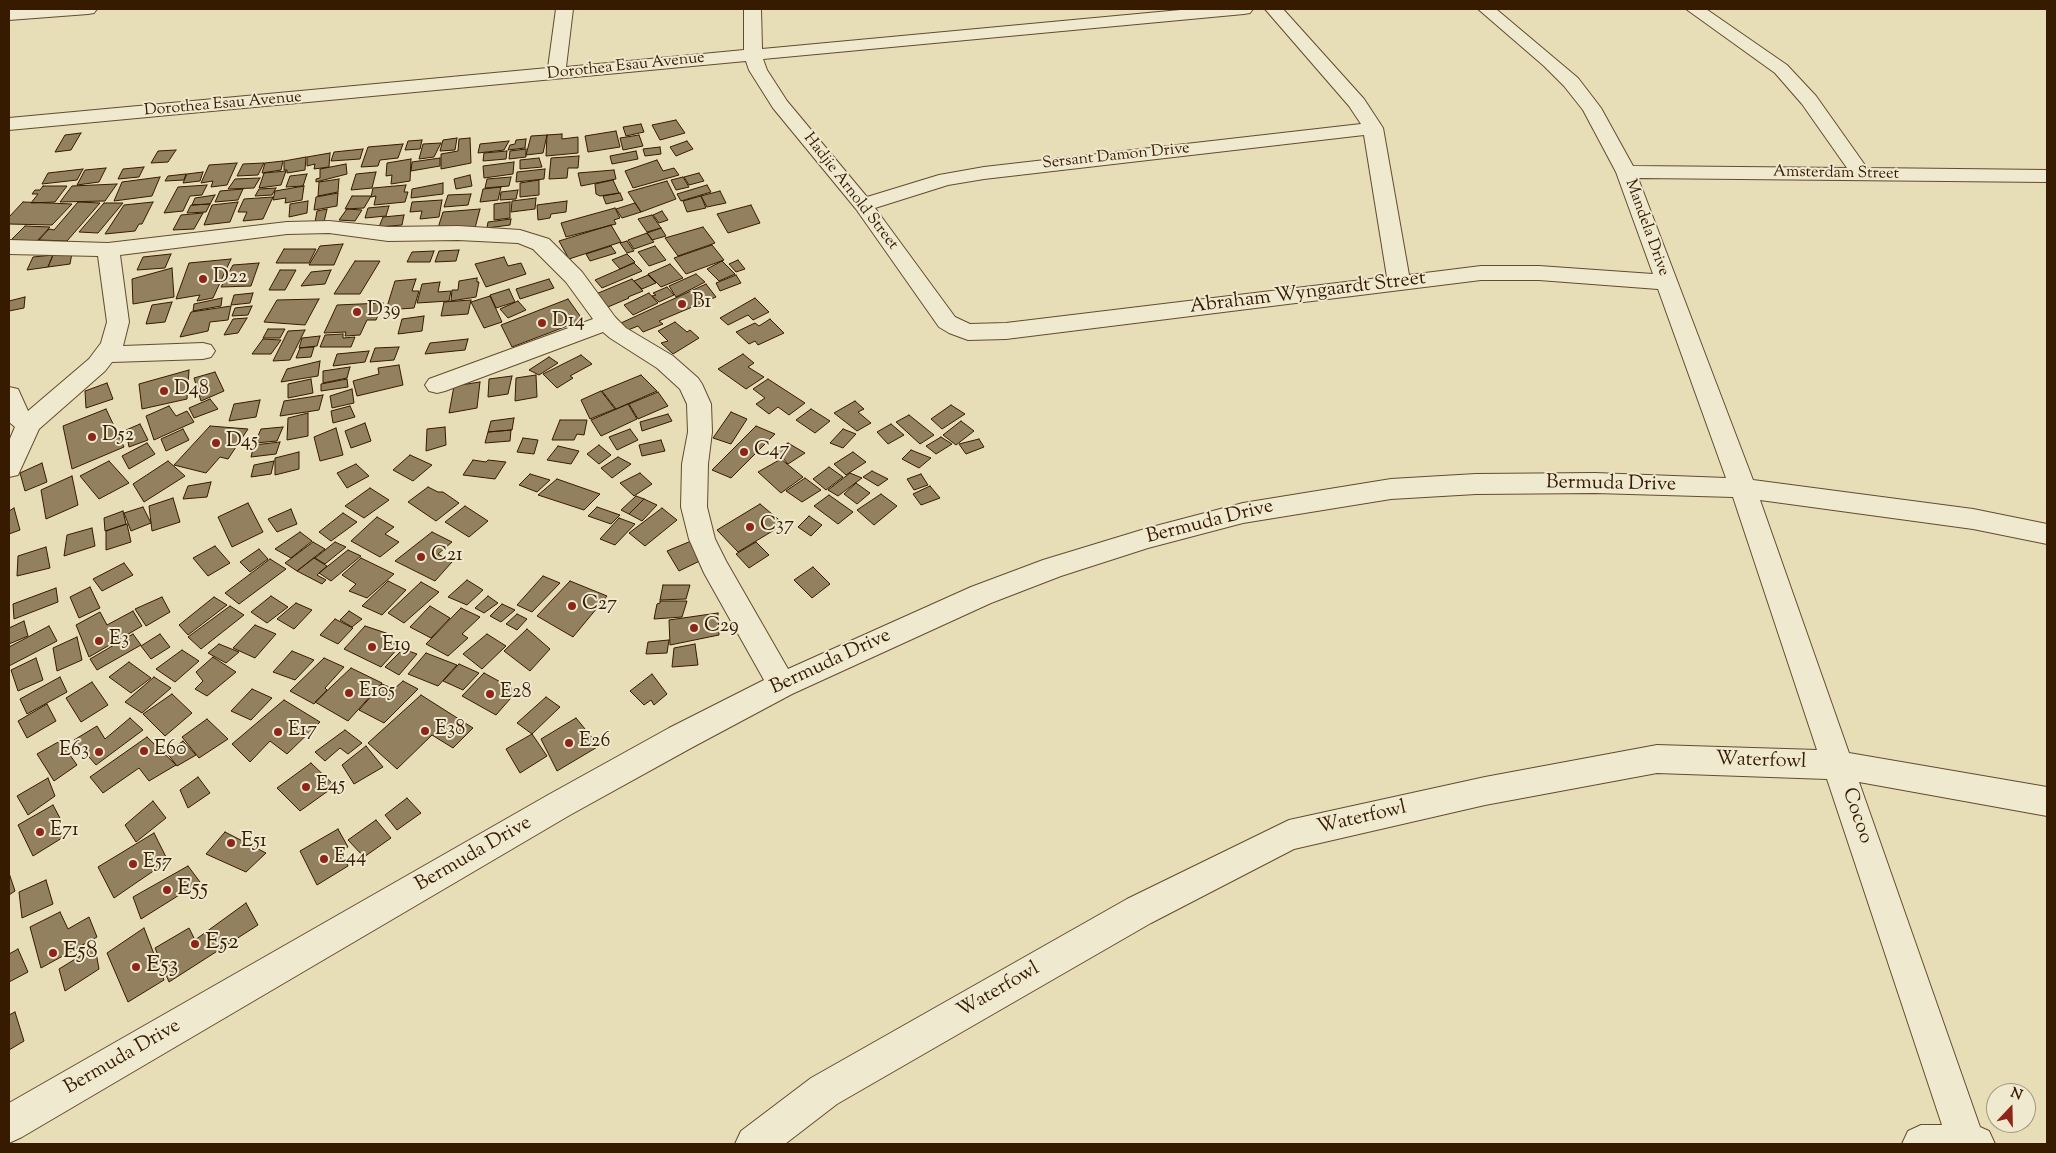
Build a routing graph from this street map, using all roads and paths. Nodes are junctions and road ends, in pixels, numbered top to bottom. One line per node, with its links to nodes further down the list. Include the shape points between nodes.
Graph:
1 (88, 9): 8 (street)
2 (564, 9): 10 (street)
3 (752, 9): 9 (street)
4 (1244, 9): 9 (street, Dorothea Esau Avenue)
5 (1274, 9): 12 (street, via 1347,91)
6 (1486, 9): 13 (street, Mandela Drive, via 1571,82 1592,108)
7 (1695, 9): 14 (street, via 1782,70 1809,100)
8 (9, 15)
9 (753, 55): 10 (street, Dorothea Esau Avenue); 16 (street, Hadjie Arnold Street, via 758,70 780,104)
10 (556, 74): 11 (street, Dorothea Esau Avenue)
11 (9, 124)
12 (1373, 128): 16 (street, Sersant Damon Drive, via 984,173 911,189); 19 (street)
13 (1626, 172): 14 (street, Amsterdam Street); 20 (street, Mandela Drive)
14 (1861, 174): 15 (street, Amsterdam Street)
15 (2047, 176)
16 (863, 205): 22 (street, Hadjie Arnold Street)
17 (9, 247): 18 (street)
18 (108, 250): 21 (street, via 287,228 329,227 388,234 458,233 520,237 541,244 574,277); 24 (street, via 118,322)
19 (1399, 282): 20 (street, Abraham Wyngaardt Street, via 1481,273 1539,273); 22 (street, Abraham Wyngaardt Street, via 1006,331 968,332)
20 (1666, 282): 29 (street, Mandela Drive)
21 (607, 322): 25 (street); 31 (street, via 618,333 665,362 690,384 699,404 694,507 702,539)
22 (952, 326)
23 (203, 351): 24 (street)
24 (106, 354): 27 (street)
25 (437, 385)
26 (9, 395): 27 (street, via 15,414)
27 (29, 424): 28 (street)
28 (9, 468)
29 (1743, 488): 30 (street, Bermuda Drive, via 1972,519); 31 (street, Bermuda Drive, via 1595,483 1476,484 1391,490 1243,513 1053,568 962,604); 32 (street, Cocoo)
30 (2047, 534)
31 (782, 685): 34 (street, Bermuda Drive, via 559,805)
32 (1839, 765): 33 (street, Waterfowl); 35 (street, Waterfowl, via 1657,758 1485,791 1289,835 1140,911 824,1091); 37 (street, Cocoo)
33 (2047, 801)
34 (9, 1124)
35 (754, 1144)
36 (1921, 1144): 37 (street)
37 (1970, 1144)

